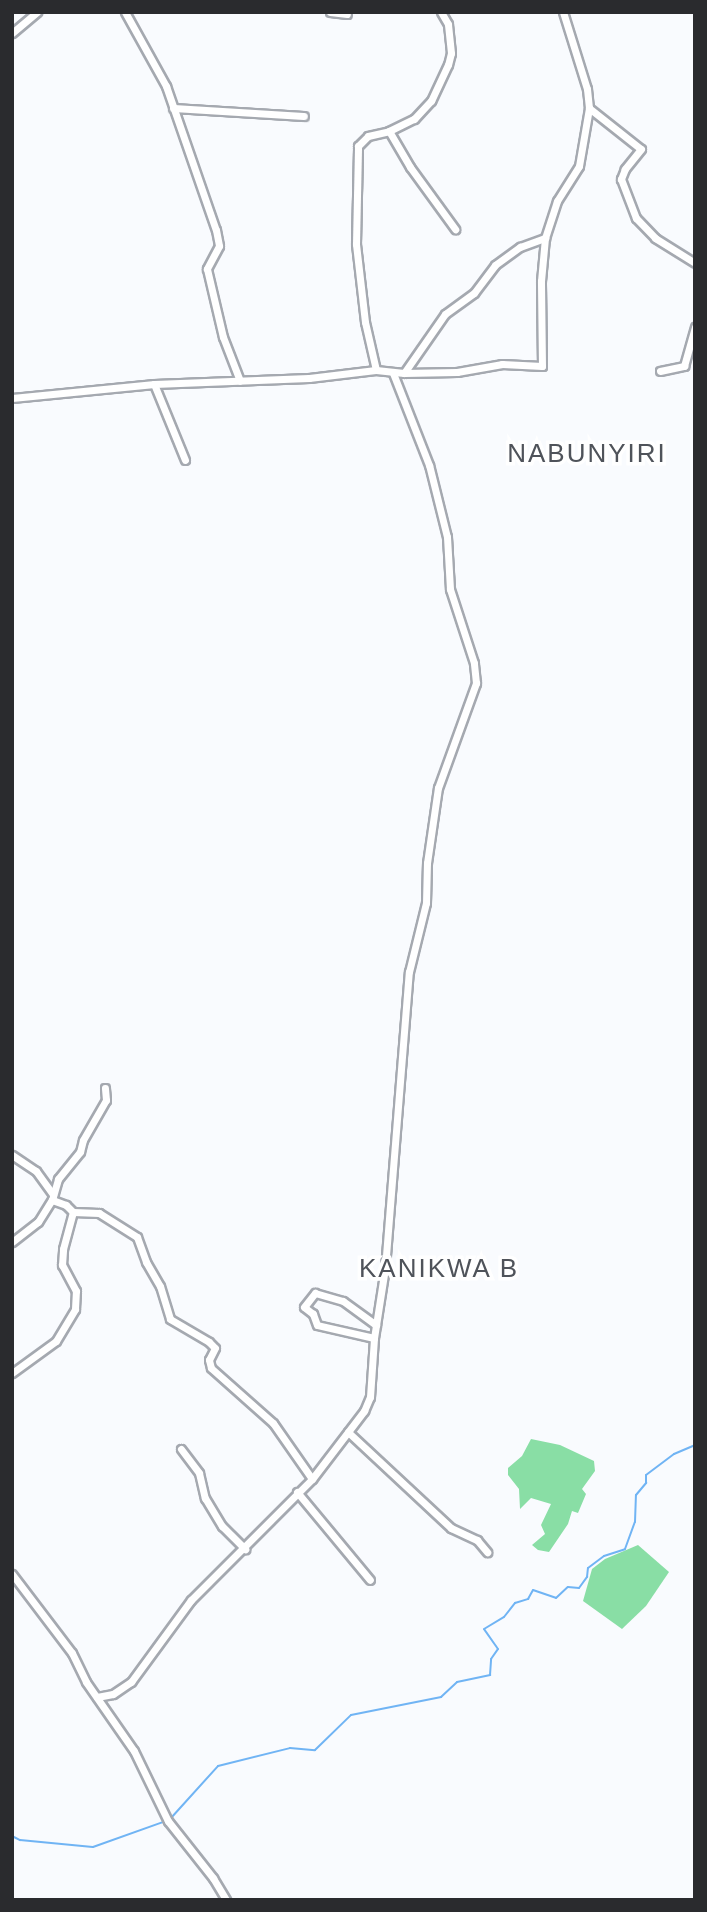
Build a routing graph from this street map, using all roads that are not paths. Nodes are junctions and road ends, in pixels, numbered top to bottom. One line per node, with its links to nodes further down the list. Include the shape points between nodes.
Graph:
1 (37, 12): 7 (street)
2 (125, 12): 9 (street, via 166,86)
3 (330, 12): 6 (street)
4 (441, 12): 11 (street, via 449,32 448,65 422,113)
5 (563, 12): 8 (street)
6 (347, 14)
7 (12, 33)
8 (589, 107): 13 (street, via 579,166 557,201); 14 (street, via 641,149 621,179 636,218 655,238)
9 (173, 108): 10 (street); 20 (street, via 219,242 207,269 223,337)
10 (304, 116)
11 (389, 131): 12 (street); 16 (street, via 364,138 357,153 358,272)
12 (455, 229)
13 (545, 238): 19 (street, via 520,247 495,265 474,293 444,314); 19 (street, via 542,366 502,364 457,372)
14 (695, 263)
15 (695, 327): 17 (street, via 684,366)
16 (376, 370): 18 (street); 20 (street)
17 (660, 371)
18 (393, 373): 19 (street); 29 (street, via 432,476 447,537 450,589 476,683 438,788 426,863 426,903 409,972 385,1268)
19 (404, 373)
20 (240, 381): 21 (street)
21 (154, 384): 22 (street); 23 (street)
22 (12, 398)
23 (185, 460)
24 (105, 1088): 26 (street, via 106,1100 80,1152 58,1179)
25 (12, 1155): 26 (street, via 36,1171)
26 (52, 1197): 27 (street); 28 (street, via 38,1222)
27 (73, 1212): 31 (street, via 62,1265 76,1291 75,1309 55,1341); 34 (street, via 99,1213 137,1237 170,1319 215,1348 209,1360 211,1368 273,1423)
28 (12, 1242)
29 (376, 1325): 30 (street); 30 (street, via 343,1301 315,1293 304,1307 317,1325)
30 (374, 1338): 32 (street, via 370,1397)
31 (12, 1373)
32 (348, 1432): 34 (street); 37 (street, via 451,1528 477,1540)
33 (181, 1449): 36 (street, via 199,1473 205,1497 222,1526)
34 (313, 1479): 35 (street)
35 (297, 1492): 36 (street); 39 (street)
36 (246, 1549): 40 (street, via 191,1600 131,1682)
37 (487, 1552)
38 (12, 1574): 40 (street, via 72,1653)
39 (370, 1580)
40 (97, 1697): 41 (street, via 134,1751 168,1821)
41 (226, 1900)

